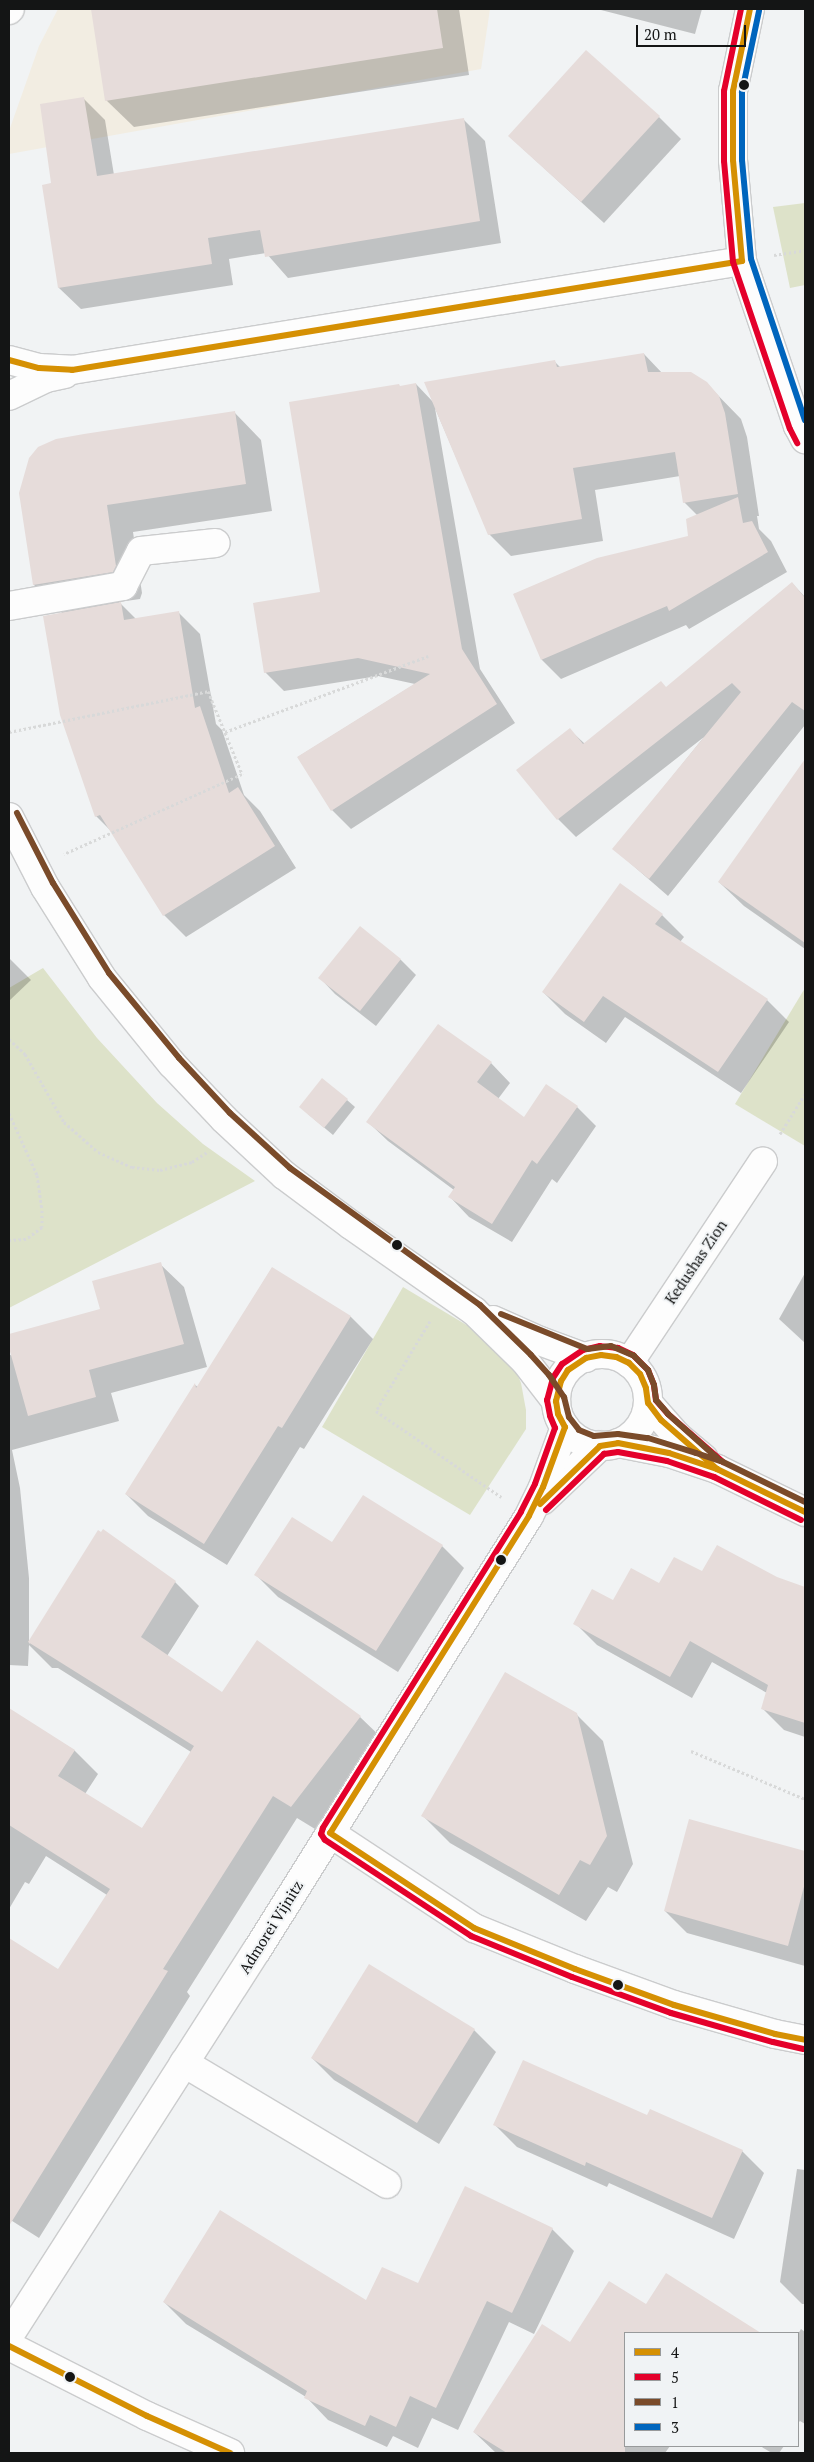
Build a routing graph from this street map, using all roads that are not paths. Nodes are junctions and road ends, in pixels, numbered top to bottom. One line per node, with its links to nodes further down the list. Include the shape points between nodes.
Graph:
1 (750, 9): 2 (street, via 732,92 733,160)
2 (742, 261): 4 (street); 6 (street)
3 (9, 360): 4 (street, via 39,368 72,370)
4 (96, 366): 5 (street, via 46,378)
5 (9, 396)
6 (805, 439)
7 (216, 542): 8 (street, via 141,551 123,586)
8 (9, 606)
9 (9, 817): 11 (street, via 34,867 102,978 172,1064 284,1175)
10 (763, 1161): 13 (street, Kedushas Zion)
11 (474, 1311): 12 (street); 14 (street, via 525,1361)
12 (586, 1358): 13 (street, via 608,1355); 14 (street, via 564,1375)
13 (629, 1363): 15 (street, via 643,1381)
14 (556, 1401): 16 (street)
15 (648, 1402): 17 (street, via 645,1417 637,1430); 18 (street, via 677,1436)
16 (565, 1427): 17 (street, via 580,1440); 20 (street, Admorei Vijnitz)
17 (609, 1445): 18 (street, via 669,1453); 20 (street, Admorei Vijnitz, via 571,1472)
18 (717, 1469): 19 (street)
19 (805, 1512)
20 (529, 1516): 21 (street, Admorei Vijnitz)
21 (330, 1833): 22 (street, via 474,1928 674,2005); 23 (street, Admorei Vijnitz)
22 (802, 2039)
23 (184, 2063): 24 (street); 25 (street, Admorei Vijnitz)
24 (387, 2184)
25 (9, 2336)
26 (9, 2346): 27 (street, via 147,2416)
27 (230, 2453)

